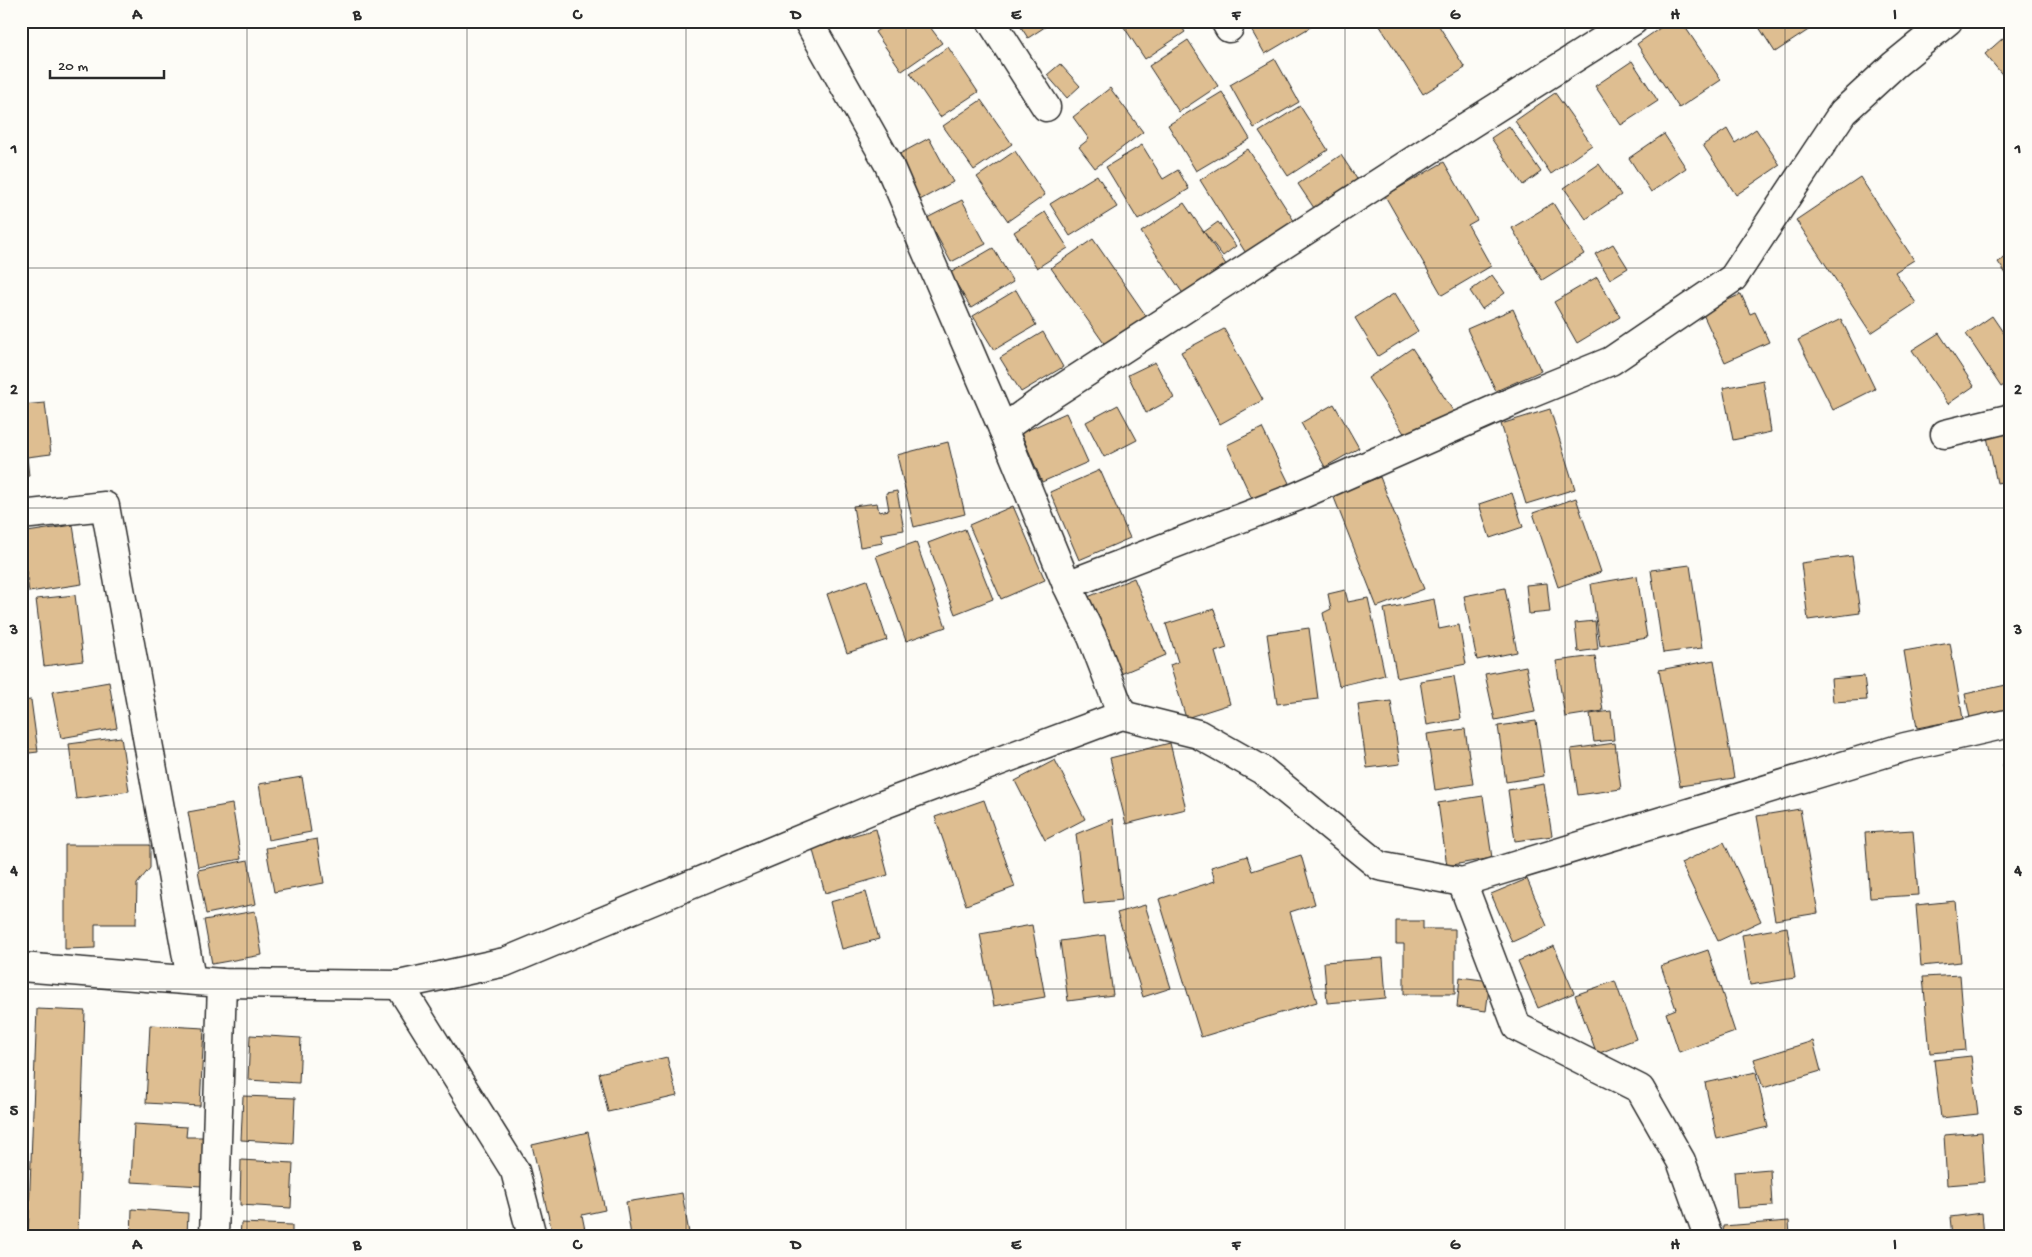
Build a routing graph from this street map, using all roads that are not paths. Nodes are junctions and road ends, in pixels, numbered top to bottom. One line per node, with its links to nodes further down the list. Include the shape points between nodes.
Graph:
1 (808, 21): 7 (street, via 889,165)
2 (991, 21): 5 (street)
3 (1633, 21): 7 (street)
4 (1948, 21): 10 (street, via 1843,112 1733,278 1611,361 1296,497)
5 (1046, 107)
6 (2011, 418): 8 (street)
7 (1002, 429): 10 (street)
8 (1945, 434)
9 (21, 515): 15 (street, via 105,506)
10 (1066, 585): 11 (street, via 1092,637)
11 (1122, 715): 13 (street, via 1198,734 1262,770 1379,866); 17 (street, via 885,804 505,962)
12 (2011, 723): 13 (street, via 1905,747)
13 (1462, 882): 20 (street, via 1517,1027 1640,1089 1681,1161)
14 (21, 967): 15 (street)
15 (192, 979): 16 (street)
16 (222, 983): 17 (street); 18 (street)
17 (399, 984): 19 (street, via 516,1172)
18 (214, 1236)
19 (532, 1236)
20 (1708, 1236)

